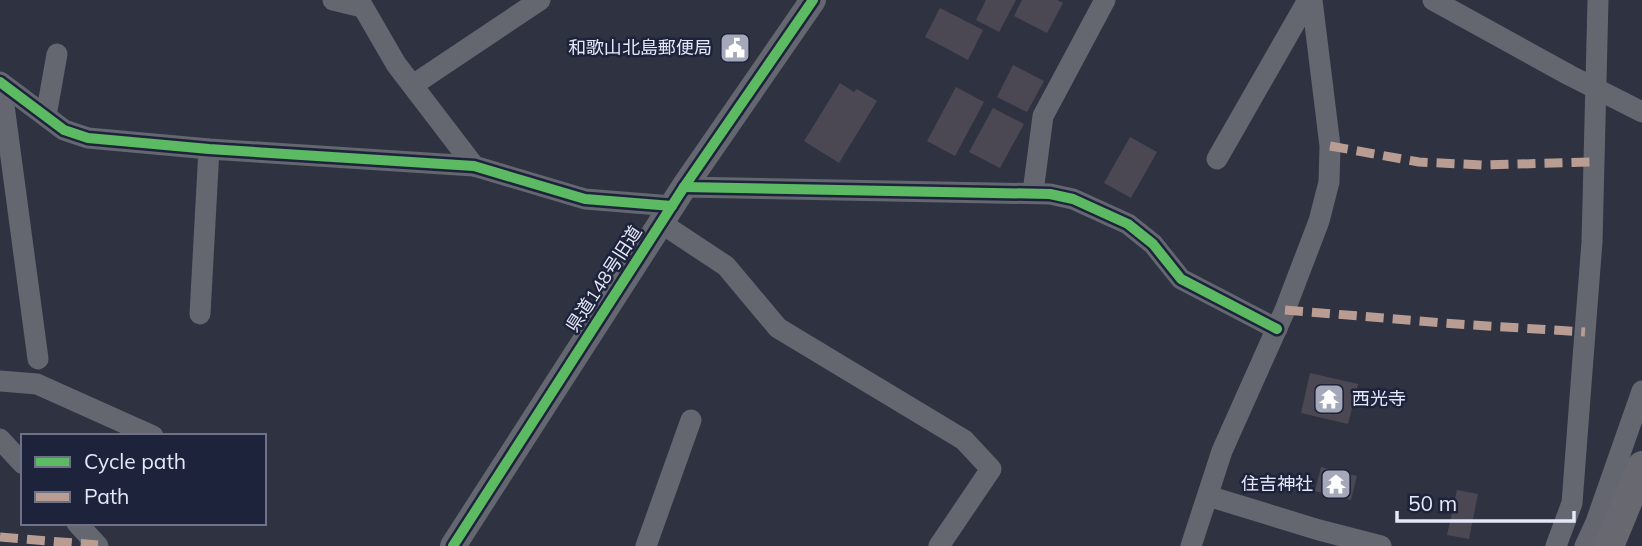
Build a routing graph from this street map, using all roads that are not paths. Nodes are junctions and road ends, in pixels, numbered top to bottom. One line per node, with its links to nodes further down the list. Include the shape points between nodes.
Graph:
1 (333, 0): 8 (street)
2 (540, 0): 11 (street)
3 (813, 0): 19 (street, 県道148号旧道)
4 (1105, 0): 18 (street, via 1043,116)
5 (1310, 0): 16 (street); 21 (street, via 1330,146 1329,182 1319,221)
6 (1598, 0): 12 (street)
7 (1436, 1): 12 (street)
8 (361, 3): 11 (street)
9 (57, 54): 14 (street)
10 (0, 82): 14 (street); 22 (street)
11 (413, 85): 17 (street)
12 (1594, 87): 13 (street); 38 (street, via 1592,242 1572,503)
13 (1642, 112)
14 (46, 116): 15 (street, via 64,130 88,138)
15 (209, 149): 17 (street); 20 (street)
16 (1217, 159)
17 (474, 166): 19 (street, via 585,199)
18 (1033, 192): 19 (street); 21 (street, via 1073,200 1128,224 1153,244 1181,279)
19 (673, 206): 33 (street, 県道148号旧道); 35 (street, via 778,328 964,440 991,469)
20 (200, 314)
21 (1277, 329): 30 (street, via 1222,451)
22 (38, 359)
23 (0, 381): 26 (street, via 37,384)
24 (1642, 391): 39 (street)
25 (691, 420): 34 (street)
26 (149, 434)
27 (0, 439): 28 (street)
28 (21, 462)
29 (1642, 466): 40 (main road)
30 (1208, 496): 36 (street); 37 (street)
31 (79, 525): 32 (street)
32 (98, 546)
33 (453, 546)
34 (646, 546)
35 (939, 546)
36 (1191, 546)
37 (1381, 546)
38 (1556, 546)
39 (1585, 546)
40 (1609, 546)

